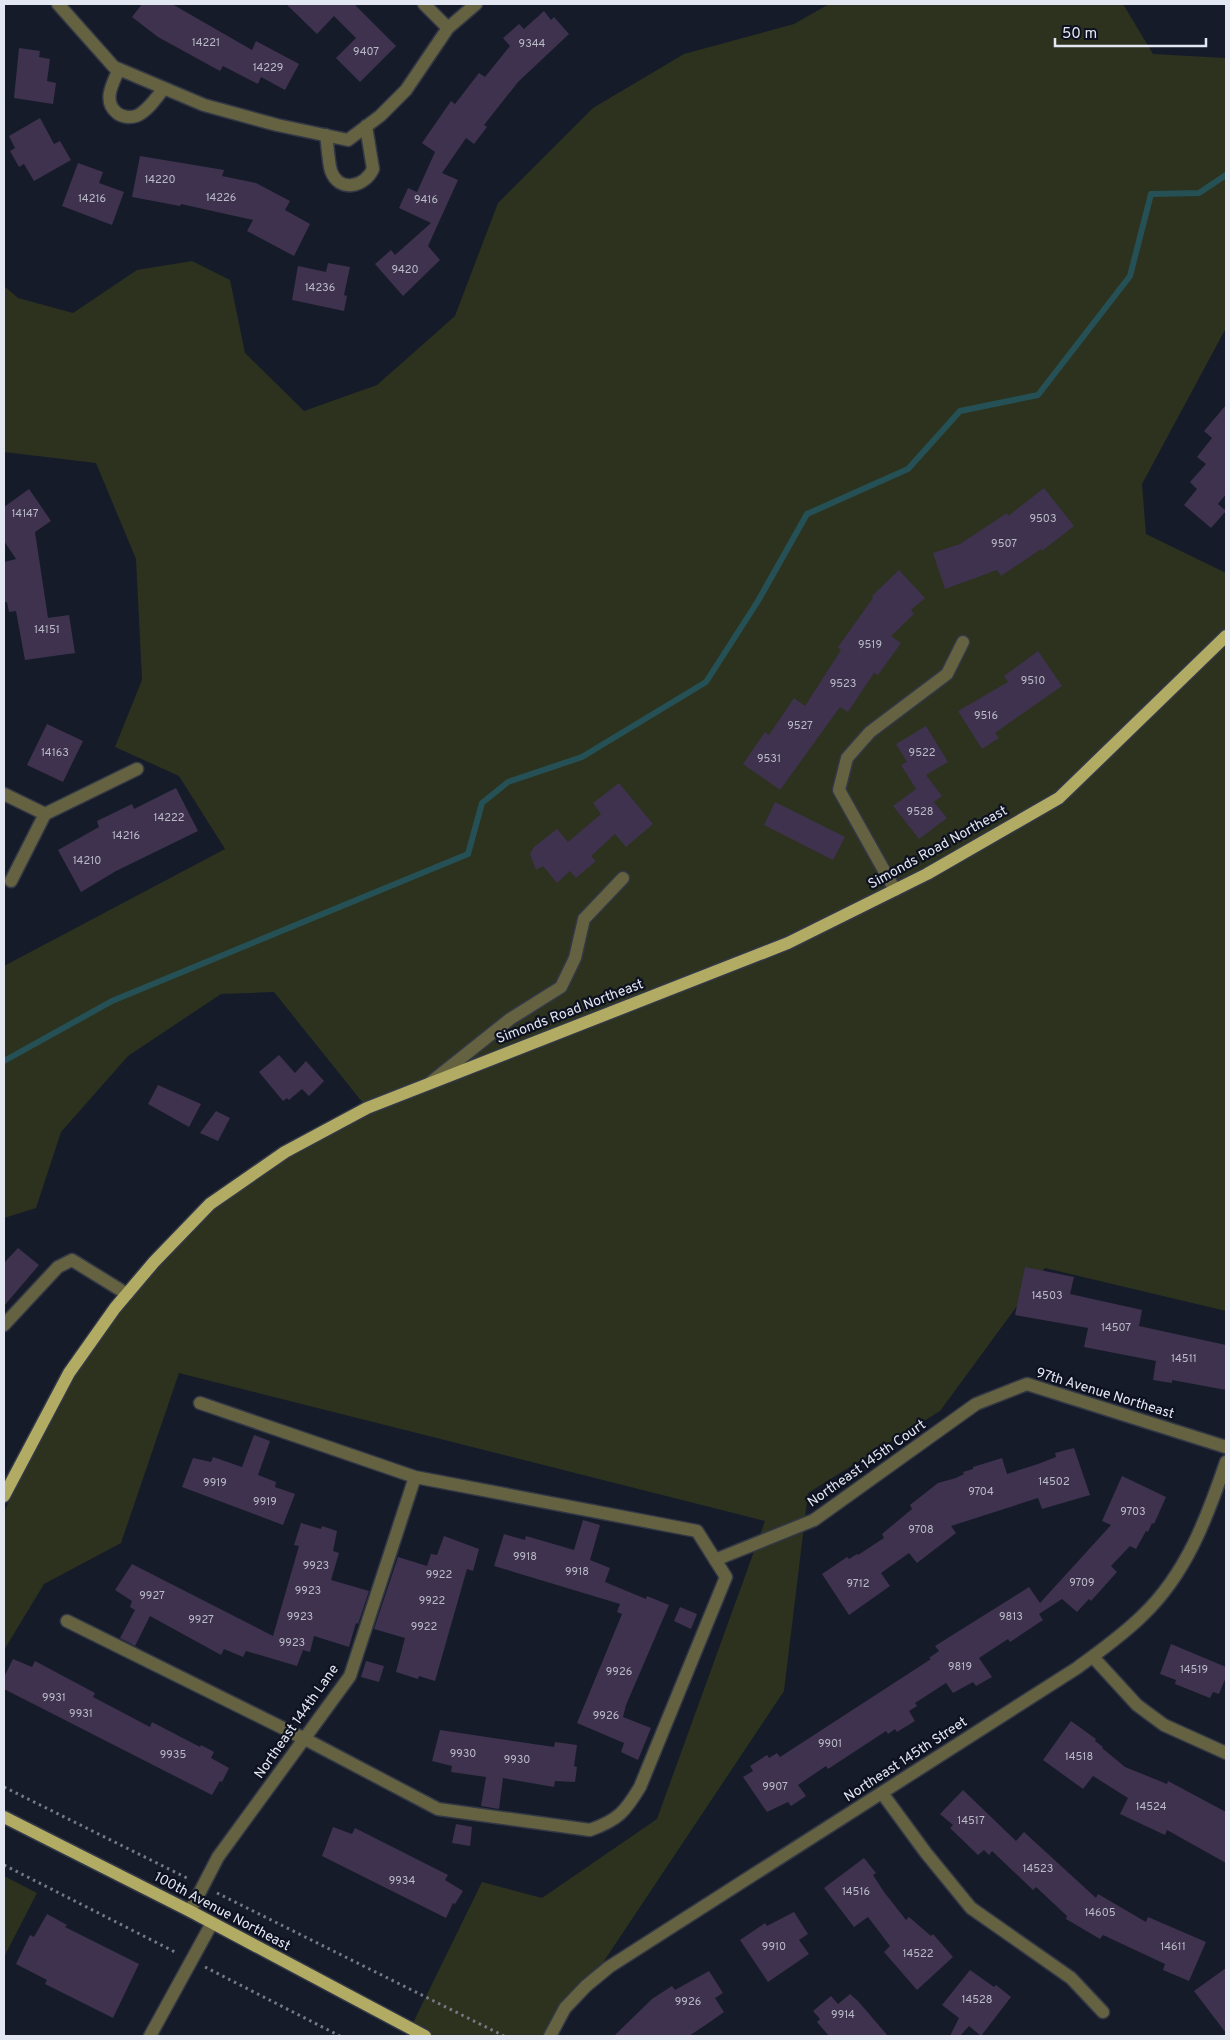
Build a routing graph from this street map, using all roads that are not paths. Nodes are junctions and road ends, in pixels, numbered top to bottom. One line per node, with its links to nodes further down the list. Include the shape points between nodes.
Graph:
1 (58, 4): 5 (street)
2 (424, 4): 4 (street)
3 (476, 4): 4 (street)
4 (448, 28): 7 (street, via 406,90)
5 (119, 69): 6 (street); 6 (street, via 109,100 121,115 128,117 142,113)
6 (164, 88): 8 (street, via 204,105 277,126)
7 (366, 126): 8 (street, via 348,140); 8 (street, via 373,169 366,181 360,184 346,185 334,176)
8 (326, 135)
9 (1226, 636): 16 (main road, Simonds Road Northeast, via 1059,798)
10 (963, 642): 16 (street, via 947,674 870,732 847,758 840,779 839,790)
11 (137, 769): 13 (street)
12 (4, 794): 13 (street)
13 (45, 814): 15 (street)
14 (623, 878): 17 (street, via 584,919 575,958 561,987 510,1020)
15 (11, 881)
16 (895, 890): 17 (main road, Simonds Road Northeast, via 788,943)
17 (427, 1085): 18 (main road, Simonds Road Northeast, via 367,1108 285,1152 210,1204)
18 (127, 1294): 19 (street, via 72,1260 58,1267); 25 (main road, Simonds Road Northeast, via 69,1372)
19 (4, 1325)
20 (200, 1403): 24 (street)
21 (976, 1404): 22 (street, 97th Avenue Northeast, via 1027,1384); 26 (street, Northeast 145th Court, via 814,1520)
22 (1226, 1447)
23 (1226, 1462): 28 (street, Northeast 145th Street, via 1208,1516 1191,1552 1144,1615)
24 (415, 1477): 26 (street, via 697,1531); 29 (street, Northeast 144th Lane, via 350,1676)
25 (4, 1496)
26 (715, 1560): 29 (street, via 726,1578 640,1787 625,1811 610,1823 590,1830 438,1809)
27 (67, 1621): 29 (street)
28 (1093, 1656): 30 (street, via 1138,1705 1164,1725); 31 (street, Northeast 145th Street)
29 (305, 1739): 33 (street, Northeast 144th Lane, via 218,1857)
30 (1226, 1753)
31 (882, 1793): 35 (street, via 972,1908 1071,1978); 38 (street, Northeast 145th Street, via 609,1967 565,2008)
32 (4, 1817): 33 (main road, 100th Avenue Northeast)
33 (190, 1911): 34 (main road, 100th Avenue Northeast)
34 (212, 1923): 36 (street); 37 (main road, 100th Avenue Northeast)
35 (1103, 2012)
36 (150, 2036)
37 (425, 2036)
38 (550, 2036)

